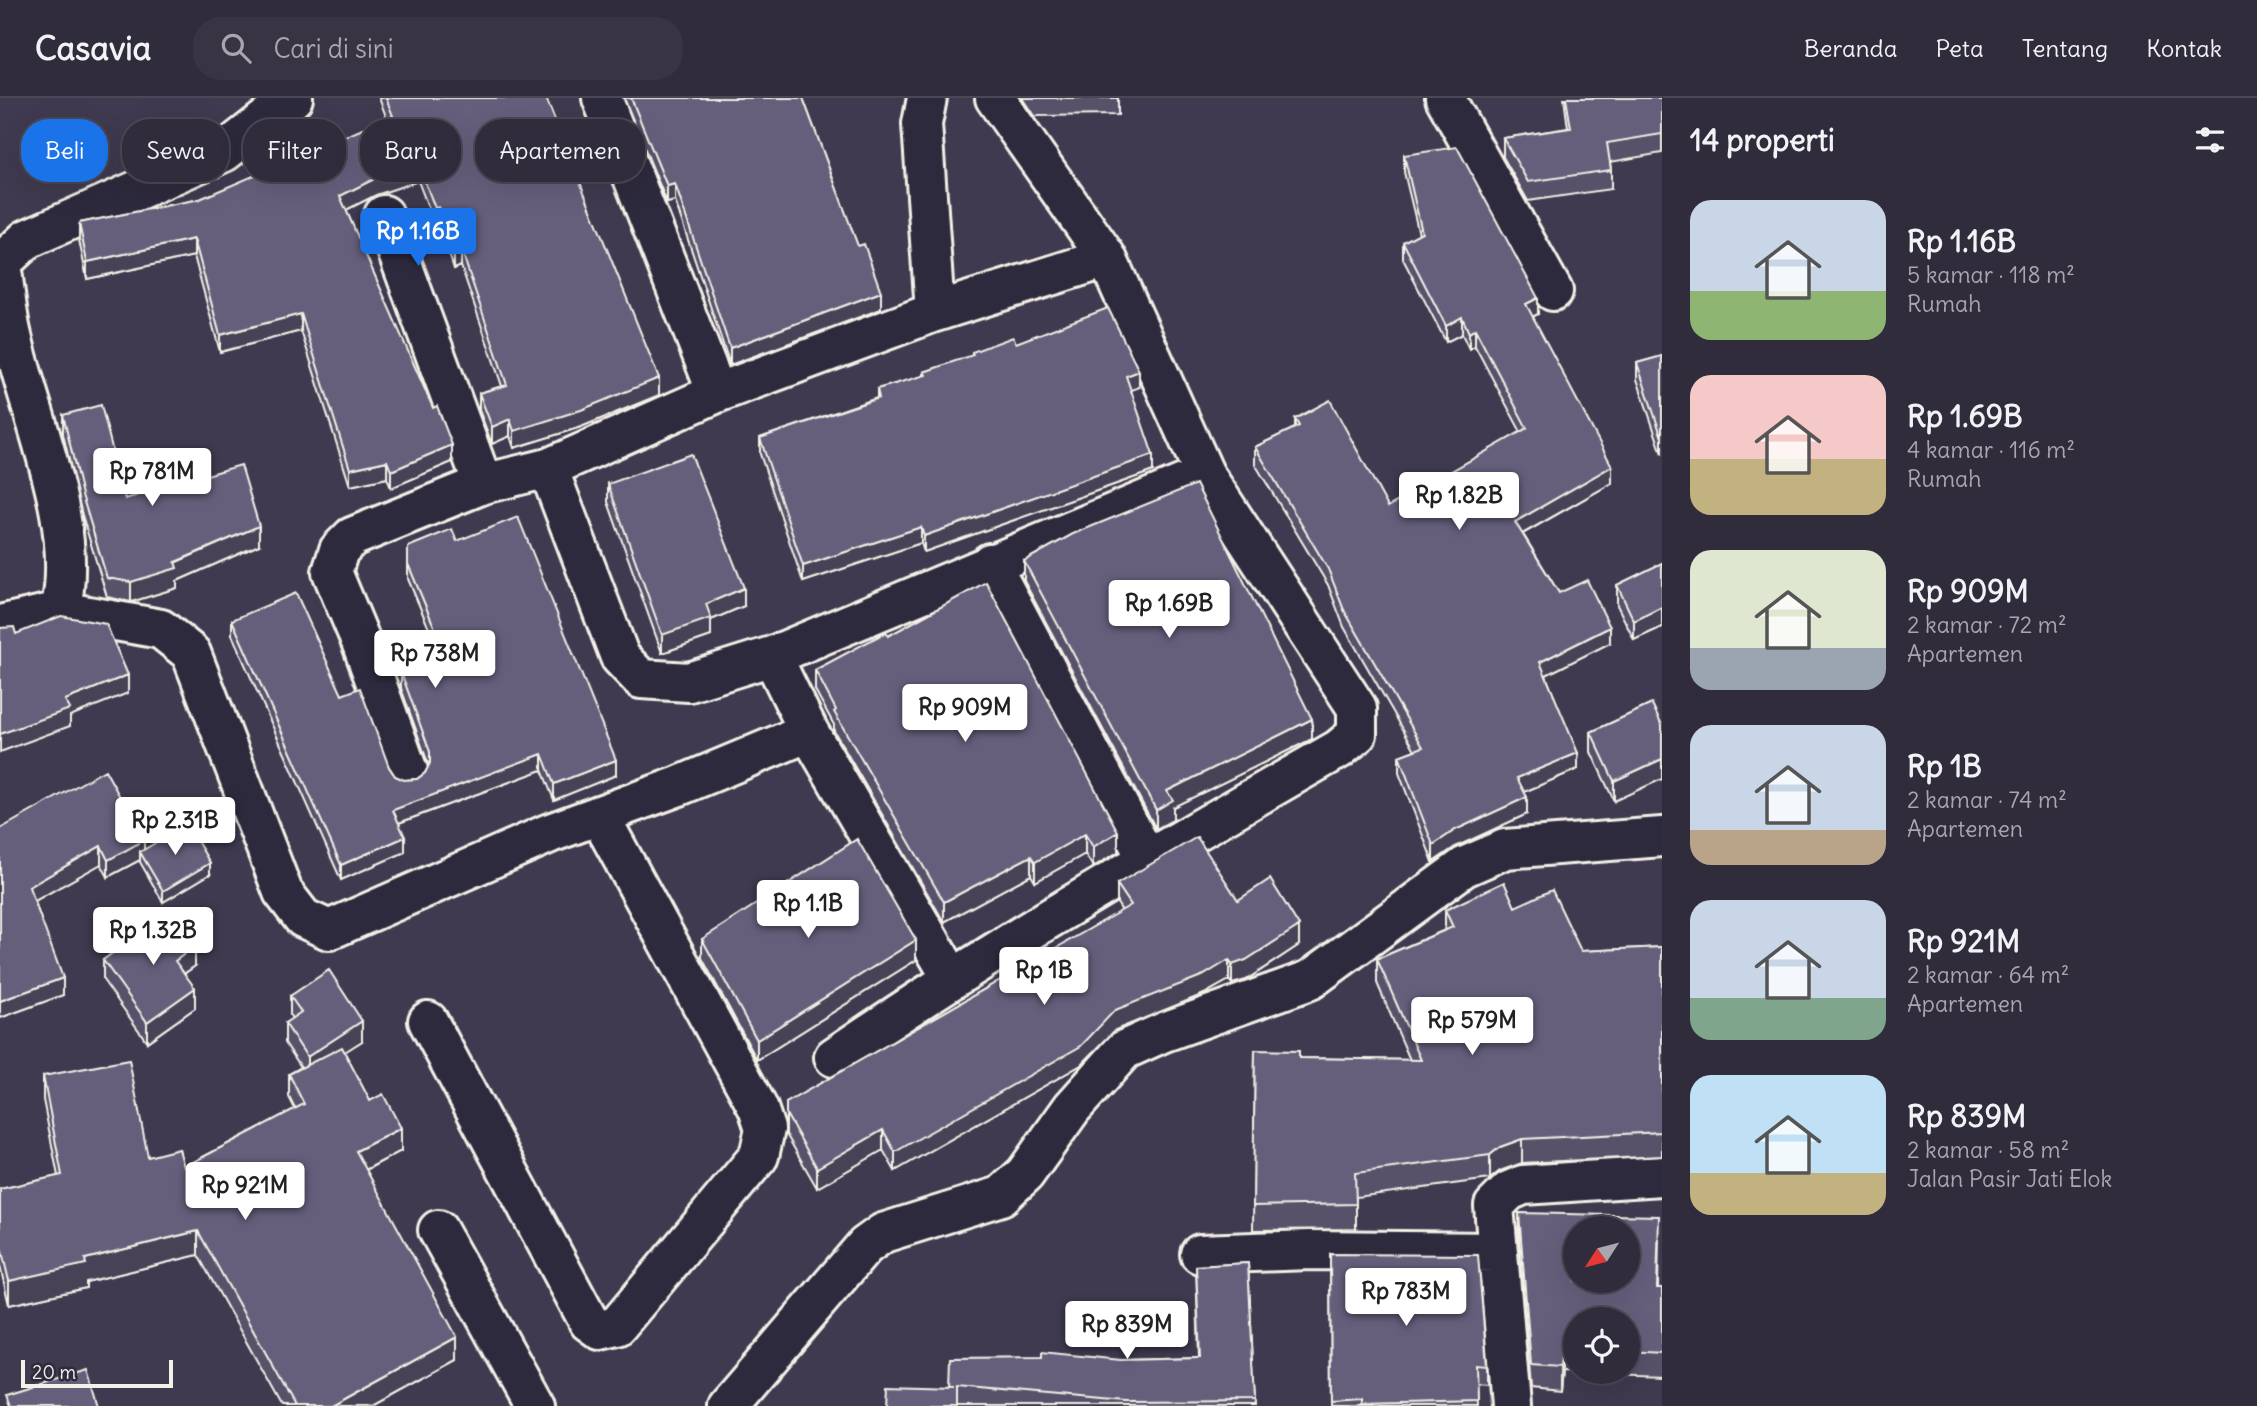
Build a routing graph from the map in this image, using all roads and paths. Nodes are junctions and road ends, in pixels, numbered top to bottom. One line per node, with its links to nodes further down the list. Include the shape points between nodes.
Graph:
1 (293, 98): 15 (street, via 224,152 27,239 1,263 10,328 65,542 67,586)
2 (602, 98): 10 (street)
3 (927, 98): 9 (street, via 922,124)
4 (995, 98): 7 (street)
5 (1445, 98): 8 (street)
6 (384, 215): 13 (street)
7 (1107, 258): 9 (street); 12 (street)
8 (1553, 291)
9 (935, 312): 10 (street)
10 (717, 393): 11 (street)
11 (548, 468): 13 (street); 17 (street, via 620,657 641,679 690,682)
12 (1205, 475): 14 (street); 22 (street, via 1357,708 1357,734 1339,749)
13 (483, 484): 19 (street, via 352,537 339,550 332,572)
14 (990, 563): 17 (street); 22 (street)
15 (60, 611): 16 (street); 20 (street, via 161,629 191,653 283,892 303,918 329,930)
16 (0, 625)
17 (772, 656): 18 (street)
18 (808, 732): 20 (street); 23 (street)
19 (409, 774)
20 (599, 815): 24 (street, via 758,1108 765,1129 759,1156 617,1326 600,1330 589,1322)
21 (1662, 836): 31 (street, via 1505,849 1464,867 1310,980 1124,1050 1072,1108 1025,1174 1001,1196 883,1233 864,1246)
22 (1147, 859): 23 (street)
23 (951, 977): 25 (street)
24 (428, 1020)
25 (834, 1057)
26 (1662, 1176): 28 (street, via 1523,1185 1509,1191 1494,1206)
27 (438, 1230): 30 (street)
28 (1496, 1252): 29 (street); 32 (street)
29 (1200, 1254)
30 (535, 1406)
31 (728, 1406)
32 (1511, 1406)

